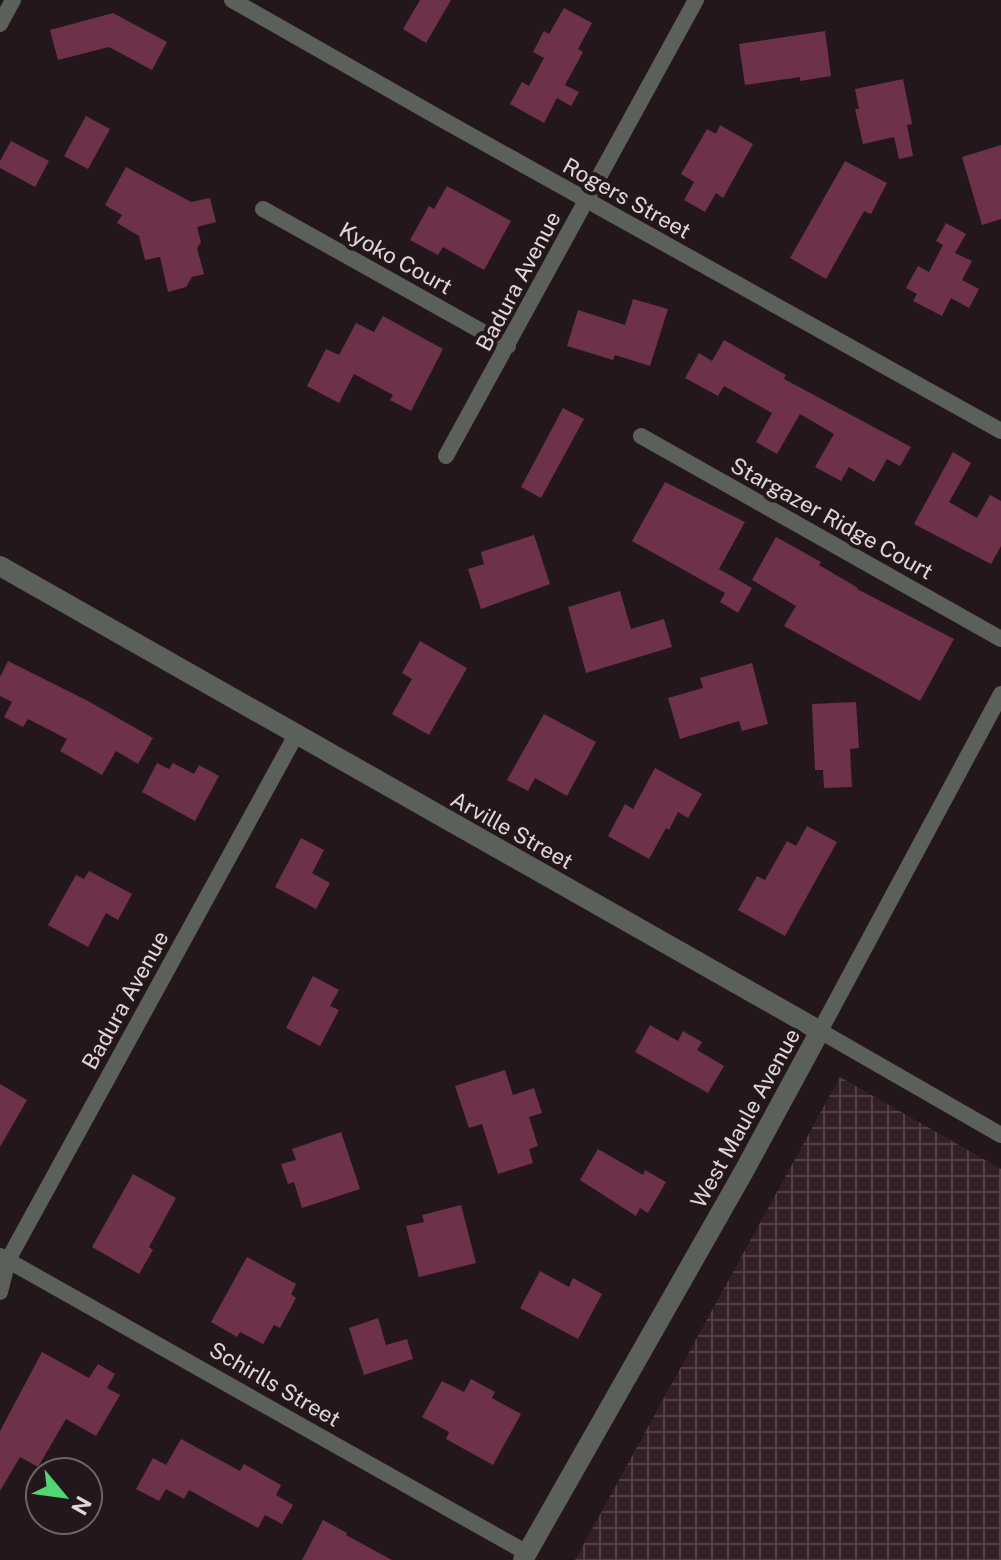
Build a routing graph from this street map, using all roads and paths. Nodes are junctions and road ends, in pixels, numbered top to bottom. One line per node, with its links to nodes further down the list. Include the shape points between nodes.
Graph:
1 (13, 0): 4 (street)
2 (232, 0): 5 (street, Rogers Street)
3 (696, 0): 5 (street, Badura Avenue)
4 (0, 24)
5 (586, 200): 7 (street, Badura Avenue); 8 (street, Rogers Street)
6 (263, 209): 7 (street, Kyoko Court)
7 (508, 346): 10 (street, Badura Avenue)
8 (1001, 431)
9 (641, 436): 12 (street, Stargazer Ridge Court)
10 (446, 456)
11 (0, 566): 14 (street, Arville Street)
12 (1001, 639)
13 (1001, 694): 15 (street, West Maule Avenue)
14 (297, 733): 15 (street, Arville Street); 17 (street, Badura Avenue)
15 (820, 1031): 16 (street, Arville Street); 19 (street, West Maule Avenue)
16 (1001, 1135)
17 (4, 1258): 18 (street, Badura Avenue); 19 (street, Schirlls Street)
18 (0, 1292)
19 (525, 1557)

